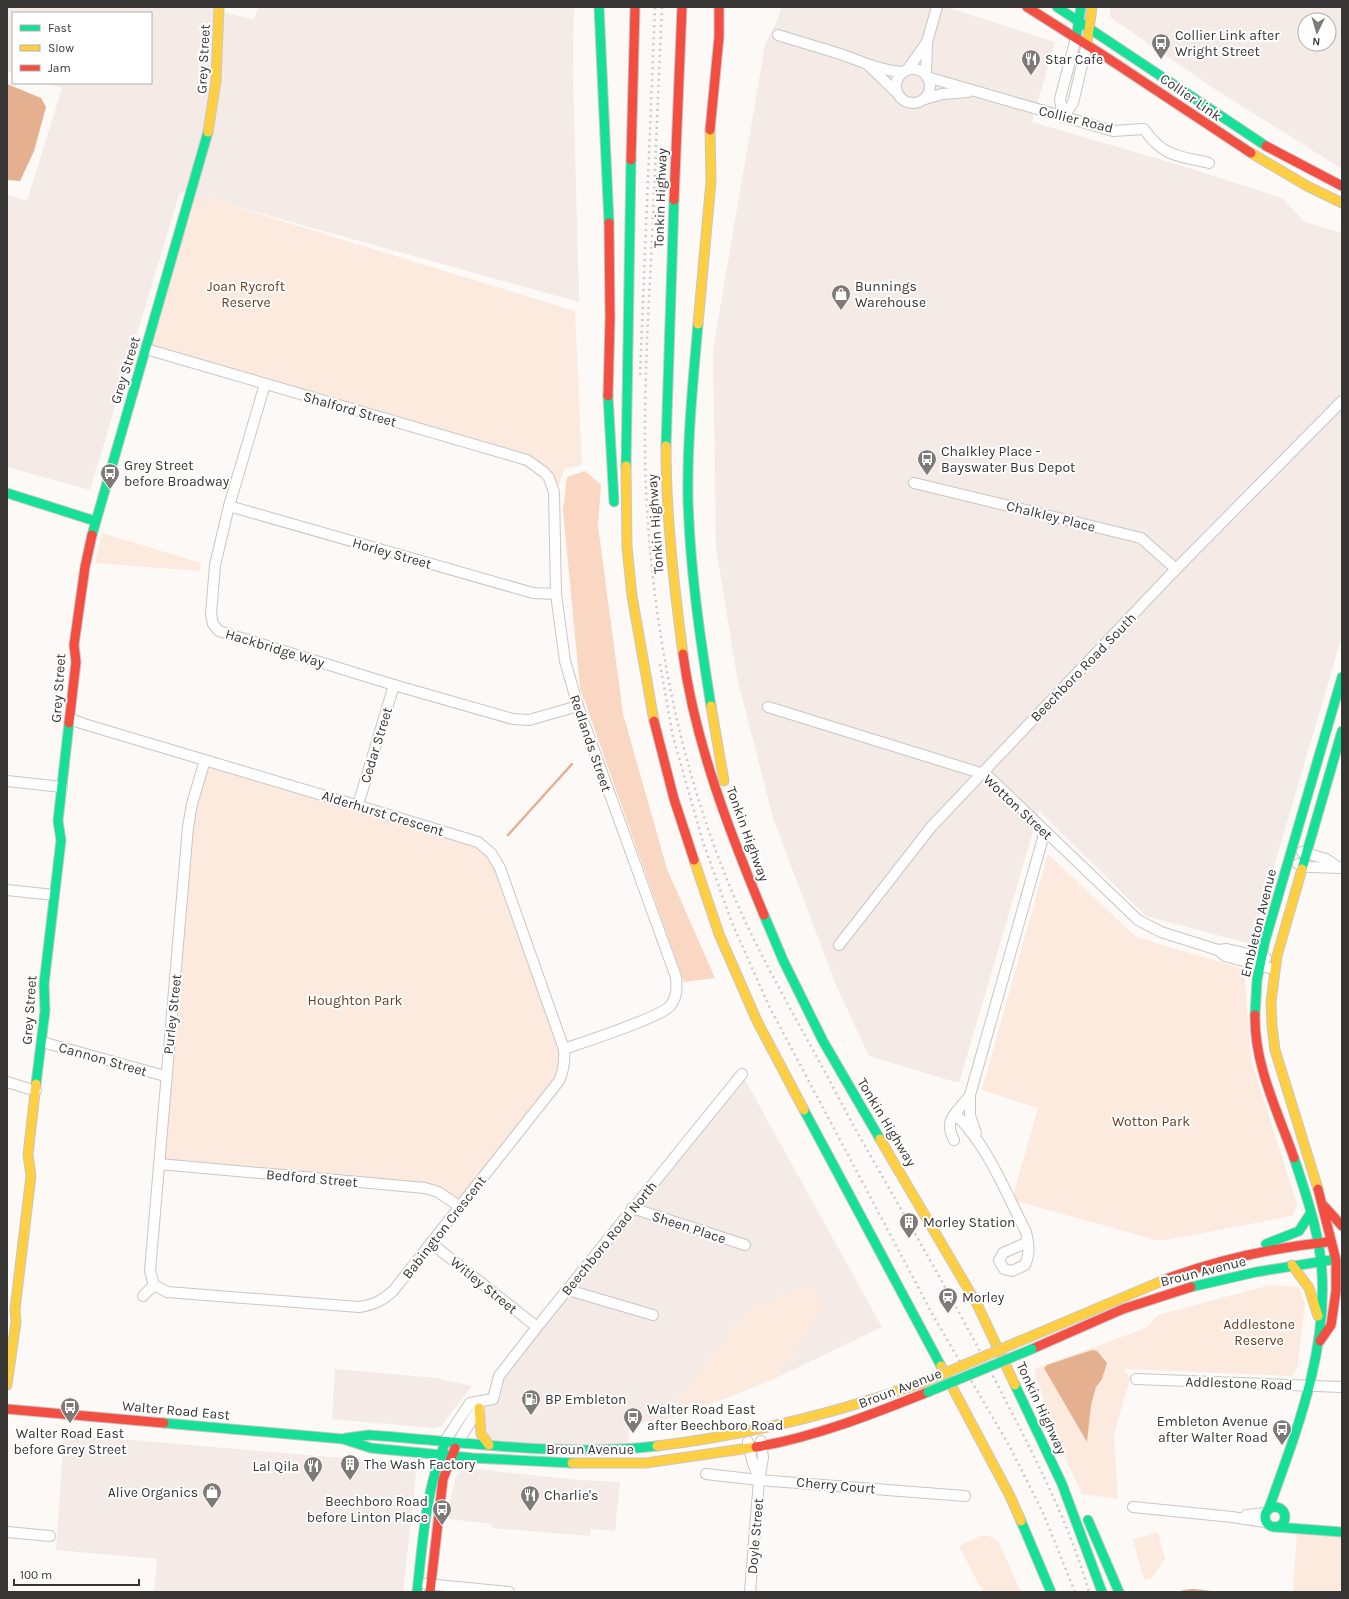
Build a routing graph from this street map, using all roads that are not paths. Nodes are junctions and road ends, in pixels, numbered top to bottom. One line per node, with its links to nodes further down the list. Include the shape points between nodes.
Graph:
1 (219, 7): 27 (main road, Grey Street, via 219,67 210,124)
2 (635, 7): 39 (main road, Tonkin Highway, via 625,432 627,547)
3 (682, 7): 54 (main road, Tonkin Highway, via 665,434 668,524 677,615 692,704 717,791)
4 (719, 7): 54 (main road, via 719,37 710,120 710,181 691,400 688,498 698,628)
5 (937, 7): 15 (street)
6 (1028, 7): 14 (main road, Collier Link)
7 (1057, 7): 11 (main road, Collier Link)
8 (1081, 7): 11 (main road)
9 (1092, 7): 12 (main road)
10 (599, 8): 34 (main road, via 609,222 610,318 607,388)
11 (1079, 21): 12 (main road, Collier Link); 14 (main road)
12 (1090, 29): 16 (main road); 25 (main road, Collier Link, via 1295,163)
13 (778, 35): 17 (street)
14 (1076, 38): 16 (main road, Collier Link); 23 (street, via 1060,99)
15 (927, 42): 18 (street); 19 (street)
16 (1087, 44): 23 (street, via 1073,102); 26 (main road, Collier Link, via 1259,160)
17 (868, 65): 18 (street, via 893,72); 20 (street)
18 (905, 71): 19 (street, via 919,70); 20 (street, via 896,81)
19 (927, 76): 21 (street, Collier Road); 22 (street, via 930,88)
20 (896, 92): 22 (street, via 909,104)
21 (980, 93): 22 (street, Collier Road, via 957,92); 23 (street, Collier Road)
22 (925, 99)
23 (1063, 117): 24 (street, Collier Road, via 1113,131 1144,129 1154,143 1170,154)
24 (1209, 163)
25 (1342, 186)
26 (1342, 203)
27 (146, 350): 28 (street, Shalford Street); 35 (main road, Grey Street)
28 (265, 384): 30 (street, Shalford Street, via 527,460); 33 (street, Hackbridge Way)
29 (1342, 401): 37 (street, Beechboro Road South)
30 (549, 478): 38 (street, Redlands Street, via 555,499)
31 (914, 483): 37 (street, Chalkley Place, via 1141,538)
32 (7, 493): 35 (main road, via 56,510)
33 (229, 506): 38 (street, Horley Street, via 533,593); 41 (street, Hackbridge Way, via 213,578 211,614 213,624 219,631)
34 (615, 511)
35 (96, 518): 44 (main road, Grey Street, via 85,567 74,645 76,662)
36 (617, 538): 39 (main road, via 620,561)
37 (1176, 569): 48 (street, Beechboro Road South)
38 (556, 594): 42 (street, Redlands Street, via 565,661)
39 (632, 596): 136 (main road, Tonkin Highway, via 664,763 703,887 738,978 766,1039 985,1447)
40 (1342, 678): 51 (main road, Embleton Avenue)
41 (394, 685): 42 (street, Hackbridge Way, via 513,719 529,720); 52 (street, Cedar Street)
42 (578, 706): 68 (street, Redlands Street, via 676,977 678,989 675,998 663,1012)
43 (768, 708): 48 (street, Wotton Street)
44 (70, 719): 46 (street, Alderhurst Crescent); 50 (main road, Grey Street)
45 (1342, 731): 47 (main road, Embleton Avenue)
46 (205, 760): 52 (street, Alderhurst Crescent); 70 (street, Purley Street, via 188,827)
47 (1332, 765): 51 (main road, via 1318,788); 56 (main road, Embleton Avenue)
48 (981, 773): 53 (street, Wotton Street, via 987,775); 62 (street, Beechboro Road South, via 932,826)
49 (7, 781): 50 (street)
50 (62, 787): 61 (main road, Grey Street, via 58,821 61,840)
51 (1309, 793): 55 (main road, Embleton Avenue)
52 (358, 805): 68 (street, Alderhurst Crescent, via 478,842 491,852 500,868)
53 (1045, 831): 63 (street, Wotton Street, via 1138,920 1154,929 1218,950 1227,949); 75 (street)
54 (733, 834): 109 (main road, Tonkin Highway, via 763,914 802,1001 977,1304)
55 (1292, 849): 56 (street); 57 (main road, Embleton Avenue)
56 (1307, 853): 58 (main road, Embleton Avenue); 59 (street, via 1326,859)
57 (1289, 862): 58 (street); 63 (main road, Embleton Avenue)
58 (1303, 866): 59 (street); 64 (main road, Embleton Avenue)
59 (1341, 868)
60 (7, 890): 61 (street)
61 (54, 895): 67 (main road, Grey Street, via 44,984 46,1001)
62 (839, 945)
63 (1260, 962): 64 (street, Wotton Street); 66 (main road, Embleton Avenue)
64 (1274, 965): 65 (main road, Embleton Avenue)
65 (1272, 981): 66 (main road, via 1267,976 1263,978 1262,993); 71 (main road, Embleton Avenue, via 1272,1034)
66 (1255, 1007): 73 (main road, Embleton Avenue, via 1256,1037)
67 (42, 1042): 70 (street, Cannon Street); 74 (main road, Grey Street)
68 (564, 1049): 80 (street, Babington Crescent, via 565,1061 559,1081)
69 (742, 1074): 82 (street, Beechboro Road North)
70 (165, 1076): 79 (street, Purley Street)
71 (1284, 1080): 73 (main road); 81 (main road, Embleton Avenue)
72 (7, 1082): 74 (street)
73 (1268, 1084): 83 (main road, Embleton Avenue)
74 (36, 1091): 104 (main road, Grey Street, via 28,1156 31,1176)
75 (970, 1095): 76 (street); 78 (street, via 970,1116)
76 (955, 1114): 77 (street, via 948,1129); 78 (street)
77 (954, 1140)
78 (981, 1146): 86 (street, via 1026,1232)
79 (159, 1164): 80 (street, Bedford Street, via 425,1188 438,1192); 95 (street, Purley Street, via 150,1271)
80 (459, 1206): 89 (street, Babington Crescent)
81 (1323, 1206): 84 (main road); 88 (main road, Embleton Avenue)
82 (632, 1208): 90 (street, Sheen Place); 97 (street, Beechboro Road North)
83 (1310, 1214): 87 (main road, Embleton Avenue); 91 (main road, via 1299,1231)
84 (1342, 1226)
85 (1342, 1241): 88 (main road, Broun Avenue)
86 (1028, 1242)
87 (1317, 1242): 88 (main road, Broun Avenue); 91 (main road, Broun Avenue); 93 (main road, Embleton Avenue)
88 (1332, 1242): 92 (main road, Embleton Avenue)
89 (431, 1243): 95 (street, Babington Crescent, via 394,1291 378,1303 368,1306 167,1292); 101 (street, Witley Street)
90 (745, 1245)
91 (1237, 1256): 110 (main road, Broun Avenue, bridge, via 1155,1282 924,1382 838,1411)
92 (1339, 1260): 93 (main road, Broun Avenue); 96 (main road, Embleton Avenue)
93 (1321, 1261): 94 (main road, Broun Avenue); 100 (main road, Embleton Avenue, via 1323,1294)
94 (1292, 1265): 100 (main road, via 1310,1289); 116 (main road, Broun Avenue, bridge, via 1186,1288 1141,1302 867,1416)
95 (154, 1285): 98 (street)
96 (1339, 1288): 102 (main road, Embleton Avenue, via 1330,1325)
97 (568, 1290): 99 (street); 101 (street, Beechboro Road North)
98 (143, 1296)
99 (653, 1315)
100 (1320, 1324): 102 (main road, Embleton Avenue)
101 (537, 1327): 107 (street, Beechboro Road North, via 499,1376 493,1399)
102 (1319, 1342): 105 (main road, Embleton Avenue)
103 (1136, 1379): 105 (street, Addlestone Road)
104 (7, 1385)
105 (1308, 1385): 106 (street, Addlestone Road); 122 (main road, Embleton Avenue)
106 (1342, 1387)
107 (480, 1404): 113 (street, Beechboro Road North, via 470,1403); 114 (street, Beechboro Road North); 115 (main road, via 481,1434)
108 (7, 1409): 112 (main road, Walter Road East)
109 (1036, 1429): 143 (main road, Tonkin Highway, via 1073,1512); 144 (main road, via 1092,1527)
110 (760, 1431): 111 (main road, Broun Avenue); 116 (street, Doyle Street)
111 (746, 1434): 115 (main road, Broun Avenue, via 629,1448 558,1450); 117 (street, Doyle Street)
112 (342, 1439): 113 (main road, Walter Road East, via 369,1435); 118 (main road, Walter Road East, via 371,1448)
113 (445, 1441): 114 (main road, Walter Road East); 119 (main road, Beechboro Road North)
114 (458, 1442): 115 (main road, Broun Avenue); 120 (main road, Beechboro Road North)
115 (489, 1445)
116 (762, 1446): 117 (main road, Broun Avenue); 125 (street, Doyle Street, via 763,1458)
117 (749, 1448): 120 (main road, Broun Avenue, via 690,1458 619,1464 551,1463); 125 (street, Doyle Street)
118 (416, 1452): 119 (main road, Walter Road East); 121 (main road)
119 (441, 1455): 120 (main road, Walter Road East); 126 (main road, Beechboro Road North)
120 (452, 1456): 138 (main road, Beechboro Road North, via 441,1494)
121 (423, 1462)
122 (1285, 1466): 129 (main road, Embleton Avenue); 130 (main road, Embleton Avenue)
123 (425, 1474): 126 (main road)
124 (706, 1474): 125 (street, Cherry Court)
125 (759, 1480): 127 (street, Cherry Court); 140 (street, Doyle Street)
126 (428, 1496): 137 (main road, Beechboro Road North)
127 (965, 1496)
128 (1133, 1507): 130 (street, via 1232,1516)
129 (1283, 1511): 130 (main road, via 1275,1506); 131 (main road, via 1298,1520); 132 (main road, via 1284,1521)
130 (1266, 1514): 132 (main road, via 1269,1526)
131 (1342, 1523)
132 (1276, 1527): 134 (main road)
133 (7, 1532): 135 (street)
134 (1342, 1532)
135 (50, 1536)
136 (1033, 1548): 141 (main road); 142 (main road, Tonkin Highway)
137 (418, 1588): 138 (street)
138 (430, 1588): 139 (street)
139 (509, 1592)
140 (750, 1592)
141 (1042, 1592)
142 (1051, 1592)
143 (1102, 1592)
144 (1119, 1592)

